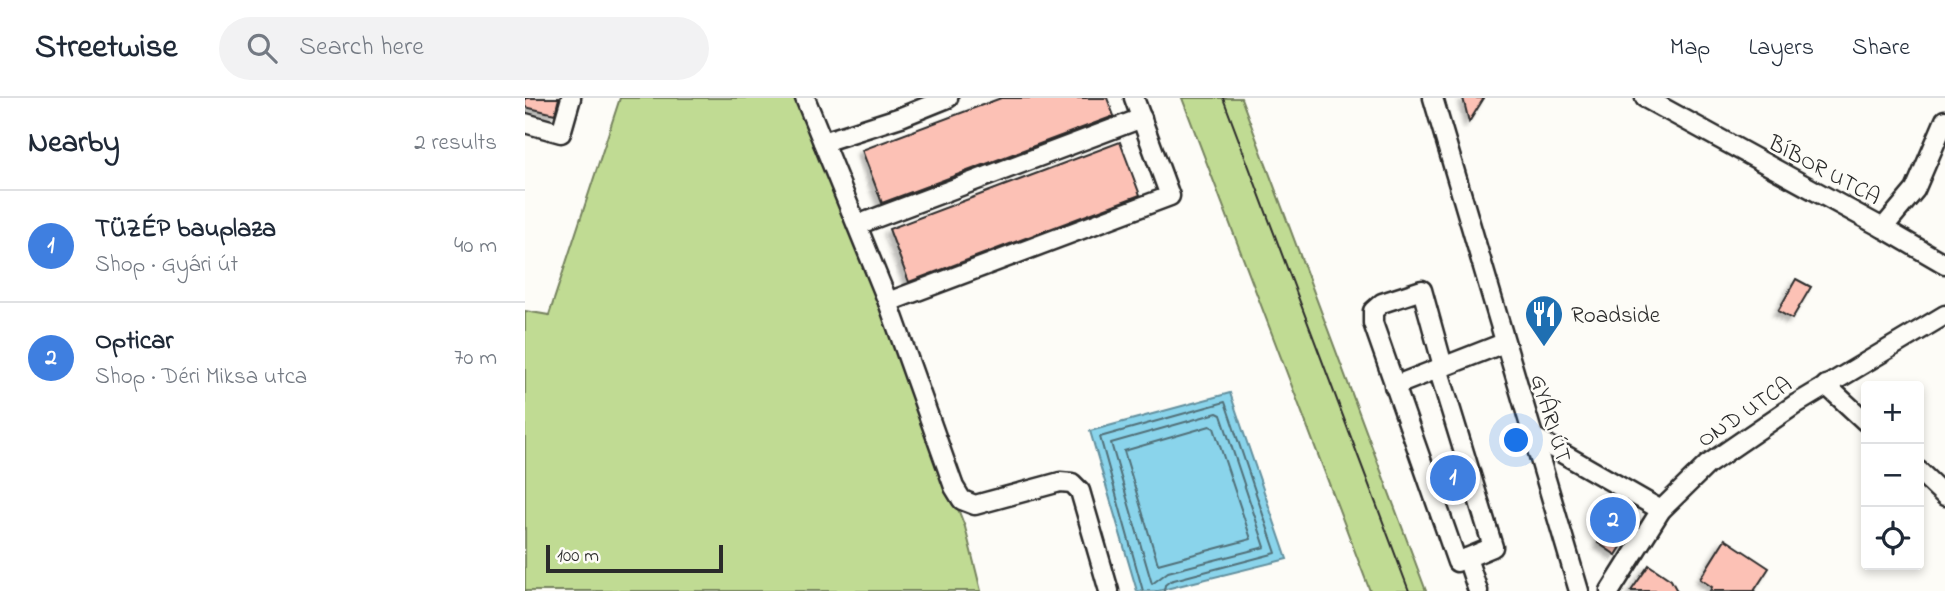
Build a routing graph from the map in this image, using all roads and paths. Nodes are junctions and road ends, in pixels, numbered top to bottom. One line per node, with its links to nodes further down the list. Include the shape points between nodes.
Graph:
1 (571, 98): 9 (street, via 561,133)
2 (805, 98): 10 (street)
3 (948, 98): 10 (street)
4 (1134, 98): 7 (street)
5 (1433, 98): 16 (street, GYÁRI ÚT)
6 (1645, 98): 12 (street, BÍBOR UTCA)
7 (1142, 118): 11 (street); 14 (street, via 1170,196)
8 (1945, 120): 12 (street, via 1915,190)
9 (525, 123)
10 (823, 142): 11 (street)
11 (857, 225): 14 (street)
12 (1884, 228): 13 (street, BÍBOR UTCA)
13 (1945, 264)
14 (888, 302): 26 (street, via 962,500 982,504 1060,482 1072,483 1080,491)
15 (1944, 317): 18 (street, OND UTCA)
16 (1504, 343): 17 (street); 21 (street, GYÁRI ÚT)
17 (1441, 367): 19 (street); 19 (street, via 1422,290 1382,303 1373,311 1373,323); 25 (street, via 1493,547)
18 (1826, 385): 20 (street); 24 (street, OND UTCA, via 1707,465)
19 (1394, 386): 25 (street, via 1457,562)
20 (1861, 417)
21 (1532, 436): 24 (street); 28 (street, GYÁRI ÚT)
22 (1924, 476): 23 (street)
23 (1945, 496)
24 (1661, 510): 29 (street, OND UTCA)
25 (1467, 558): 27 (street)
26 (1109, 591)
27 (1478, 591)
28 (1579, 591)
29 (1610, 591)

